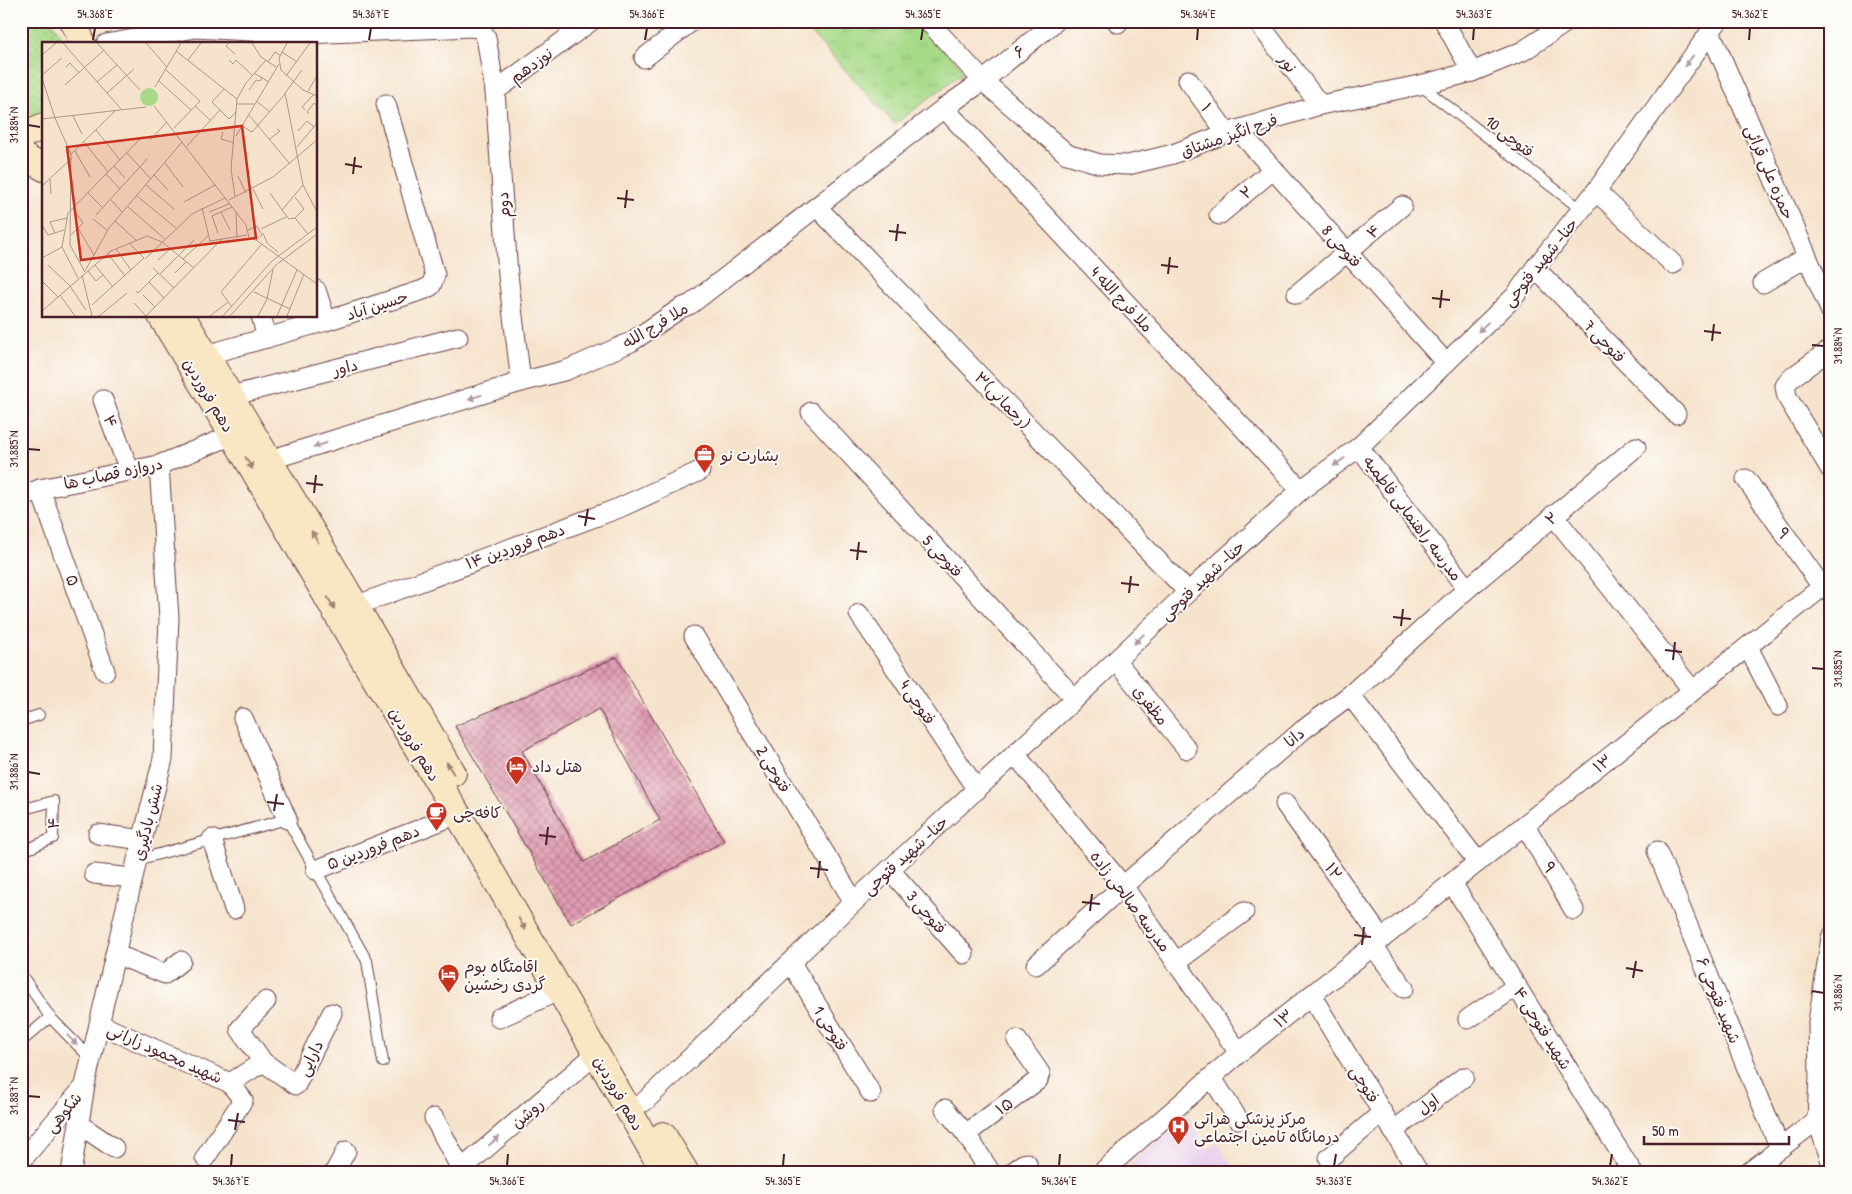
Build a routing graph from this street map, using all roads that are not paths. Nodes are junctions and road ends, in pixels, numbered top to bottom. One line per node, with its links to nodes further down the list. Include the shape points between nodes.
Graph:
1 (72, 21): 12 (main road)
2 (591, 21): 19 (street, نوزدهم)
3 (692, 21): 14 (street)
4 (928, 21): 16 (street, فرح انگیز مشتاق)
5 (1056, 21): 16 (street, ۶)
6 (1257, 21): 21 (street, نور)
7 (1444, 21): 15 (street)
8 (1567, 22): 15 (street, فرح انگیز مشتاق, via 1523,51)
9 (1714, 26): 29 (street, حنا- شهید فتوحی, one-way to 29); 35 (street, حمزه علی قرائی)
10 (358, 27): 11 (street, via 306,34); 19 (street, دوم, via 481,29 486,37)
11 (196, 36): 13 (street)
12 (81, 42)
13 (128, 42)
14 (644, 58)
15 (1472, 72): 18 (street, فرح انگیز مشتاق)
16 (983, 80): 22 (street, ملا فرج الله); 24 (street, فرح انگیز مشتاق, via 1067,154 1100,164 1128,165 1150,161)
17 (1188, 80): 24 (street, ۱)
18 (1420, 85): 21 (street, فرح انگیز مشتاق); 32 (lane, فتوحی 10)
19 (495, 91): 51 (street, دوم, via 508,275)
20 (386, 104): 45 (street, حسین آباد, via 435,275 431,286 423,290)
21 (1320, 105): 24 (street, فرح انگیز مشتاق)
22 (944, 108): 31 (street, ملا فرج الله); 66 (street, 4 ملا فرج الله)
23 (42, 127): 25 (main road)
24 (1233, 131): 28 (street, فتوحی 8)
25 (21, 136)
26 (21, 155): 27 (main road)
27 (42, 167)
28 (1274, 168): 33 (street, ۲); 34 (street, فتوحی 8)
29 (1596, 191): 32 (street, حنا- شهید فتوحی); 36 (street)
30 (1402, 206): 34 (street, ۴)
31 (818, 207): 51 (street, ملا فرج الله, via 691,304 631,342 567,370); 71 (street, ۳(رحمانی))
32 (1582, 210): 37 (street, حنا- شهید فتوحی)
33 (1219, 215)
34 (1348, 252): 39 (street, ۴); 50 (street, فتوحی 8)
35 (1807, 257): 38 (street); 41 (street, حمزه علی قرائی)
36 (1673, 264)
37 (1535, 268): 50 (street, حنا- شهید فتوحی, one-way to 50, via 1515,296); 55 (street, فتوحی 7)
38 (1763, 283)
39 (1297, 294)
40 (318, 296): 45 (street)
41 (1831, 312)
42 (162, 318): 56 (main road, دهم فروردین)
43 (183, 318): 49 (main road, دهم فروردین)
44 (262, 318): 47 (street)
45 (326, 321): 47 (street, حسین آباد)
46 (458, 337): 52 (street, داور)
47 (267, 338): 49 (street, حسین آباد)
48 (1831, 349): 62 (street, via 1784,386 1787,398)
49 (206, 355): 52 (main road, دهم فروردین)
50 (1446, 363): 57 (street, حنا- شهید فتوحی)
51 (521, 382): 59 (street, ملا فرج الله, one-way to 59)
52 (231, 396): 59 (main road, دهم فروردین)
53 (103, 400): 61 (street, ۴)
54 (810, 412): 80 (street, فتوحی 5)
55 (1676, 414)
56 (233, 435): 60 (street, دروازه قصاب ها); 90 (main road, دهم فروردین, one-way to 90, via 360,654)
57 (1359, 447): 66 (street, حنا- شهید فتوحی, one-way to 66); 70 (street, مدرسه راهنمایی فاطمیه)
58 (1636, 448): 68 (street, ۲)
59 (269, 460): 72 (main road, دهم فروردین, one-way to 59)
60 (159, 465): 61 (street, دروازه قصاب ها); 95 (street, شش بادگیری, via 169,618 163,760)
61 (129, 470): 65 (street, دروازه قصاب ها)
62 (1831, 470)
63 (700, 471): 72 (street, دهم فروردین ۱۴, via 619,508)
64 (1746, 479): 69 (street, ۹)
65 (40, 488): 67 (street, دروازه قصاب ها); 77 (street, ۵)
66 (1300, 490): 71 (street, حنا- شهید فتوحی)
67 (21, 497)
68 (1554, 515): 70 (street, ۲); 78 (street)
69 (1826, 584): 75 (street, ۱۳)
70 (1467, 589): 79 (street, دانا)
71 (1188, 592): 76 (street, حنا- شهید فتوحی, one-way to 76)
72 (356, 606): 141 (main road, دهم فروردین, one-way to 72)
73 (859, 614): 87 (street, فتوحی 4)
74 (694, 636): 105 (street, فتوحی 2)
75 (1748, 647): 78 (street, ۱۳); 81 (street)
76 (1116, 661): 80 (street, حنا- شهید فتوحی); 85 (street, مظفری)
77 (105, 671)
78 (1693, 690): 92 (street, ۱۳)
79 (1350, 695): 98 (street); 104 (street, دانا, via 1303,730)
80 (1075, 699): 86 (street, حنا- شهید فتوحی)
81 (1778, 706)
82 (39, 715): 84 (lane)
83 (244, 718): 91 (street)
84 (21, 721)
85 (1186, 749)
86 (1015, 754): 87 (street, حنا- شهید فتوحی); 104 (street, مدرسه صالحی زاده)
87 (977, 790): 101 (street, حنا- شهید فتوحی)
88 (1285, 804): 110 (street, ۱۲)
89 (28, 808): 97 (lane, ۴, via 54,801 53,838)
90 (458, 814): 100 (street, دهم فروردین ۵); 120 (main road, دهم فروردین, one-way to 120)
91 (287, 819): 94 (lane); 100 (lane)
92 (1526, 824): 98 (street, ۱۳); 107 (street, ۹)
93 (98, 834): 95 (street)
94 (212, 839): 99 (lane); 106 (street)
95 (143, 840): 99 (street, شش بادگیری)
96 (1657, 851): 151 (street, شهید فتوحی ۶)
97 (21, 852)
98 (1478, 862): 103 (street, ۱۳)
99 (135, 869): 102 (street); 111 (street, شش بادگیری)
100 (316, 870): 134 (lane, via 367,961)
101 (890, 870): 105 (street, حنا- شهید فتوحی); 112 (street, فتوحی 3)
102 (94, 874)
103 (1452, 883): 110 (street, ۱۳); 118 (street, شهید فتوحی ۴)
104 (1123, 886): 114 (street, مدرسه صالحی زاده); 116 (street, دانا)
105 (854, 902): 115 (street, حنا- شهید فتوحی)
106 (234, 909)
107 (1574, 910)
108 (1244, 912): 114 (street)
109 (1831, 938): 135 (street, via 1818,1022)
110 (1378, 942): 119 (street); 121 (street, ۱۳)
111 (115, 954): 113 (street, via 165,974); 127 (street, شش بادگیری)
112 (964, 954)
113 (181, 960)
114 (1176, 962): 131 (street, مدرسه صالحی زاده)
115 (791, 963): 140 (street, فتوحی 1); 141 (street, حنا- شهید فتوحی)
116 (1036, 965)
117 (21, 974): 124 (lane)
118 (1517, 986): 126 (street); 165 (street, شهید فتوحی ۴)
119 (1404, 988)
120 (560, 990): 125 (street); 130 (main road, دهم فروردین)
121 (1311, 996): 131 (street, ۱۳); 143 (street, فتوحی)
122 (266, 1001): 133 (street, via 240,1029)
123 (332, 1013): 133 (street, دارایی, via 296,1085)
124 (50, 1018): 129 (lane); 132 (lane, one-way to 132)
125 (499, 1018)
126 (1468, 1019)
127 (99, 1024): 132 (street, شش بادگیری); 138 (street, شهید محمود زارانی)
128 (1017, 1040): 149 (street, ۱۵, via 1040,1073 1038,1080)
129 (21, 1042)
130 (597, 1053): 158 (street, روشن, one-way to 130); 161 (main road, دهم فروردین)
131 (1240, 1053): 137 (street, ۱۳)
132 (91, 1059): 139 (street, شش بادگیری)
133 (263, 1062): 138 (street)
134 (383, 1062)
135 (1825, 1071): 146 (street)
136 (1464, 1077): 148 (street, اول)
137 (1212, 1078): 145 (street); 163 (street, ۱۳)
138 (230, 1083): 153 (street, شهید محمود زارانی, via 243,1100)
139 (85, 1086): 147 (street, شش بادگیری); 155 (street, شکوهی)
140 (871, 1093)
141 (644, 1102): 162 (main road, دهم فروردین)
142 (945, 1109): 149 (street)
143 (1382, 1113): 148 (street, فتوحی); 154 (street)
144 (434, 1118): 158 (street)
145 (1238, 1119)
146 (1818, 1120): 151 (street); 156 (street)
147 (80, 1125): 150 (street); 159 (street, شش بادگیری)
148 (1393, 1131): 164 (street, فتوحی)
149 (966, 1134): 157 (street)
150 (114, 1148)
151 (1780, 1148): 166 (street)
152 (346, 1151): 160 (street)
153 (205, 1158)
154 (1329, 1158)
155 (21, 1161)
156 (1831, 1161)
157 (981, 1169)
158 (459, 1171)
159 (71, 1173)
160 (334, 1173)
161 (665, 1173)
162 (686, 1173)
163 (1101, 1173)
164 (1419, 1173)
165 (1633, 1173)
166 (1748, 1173)

